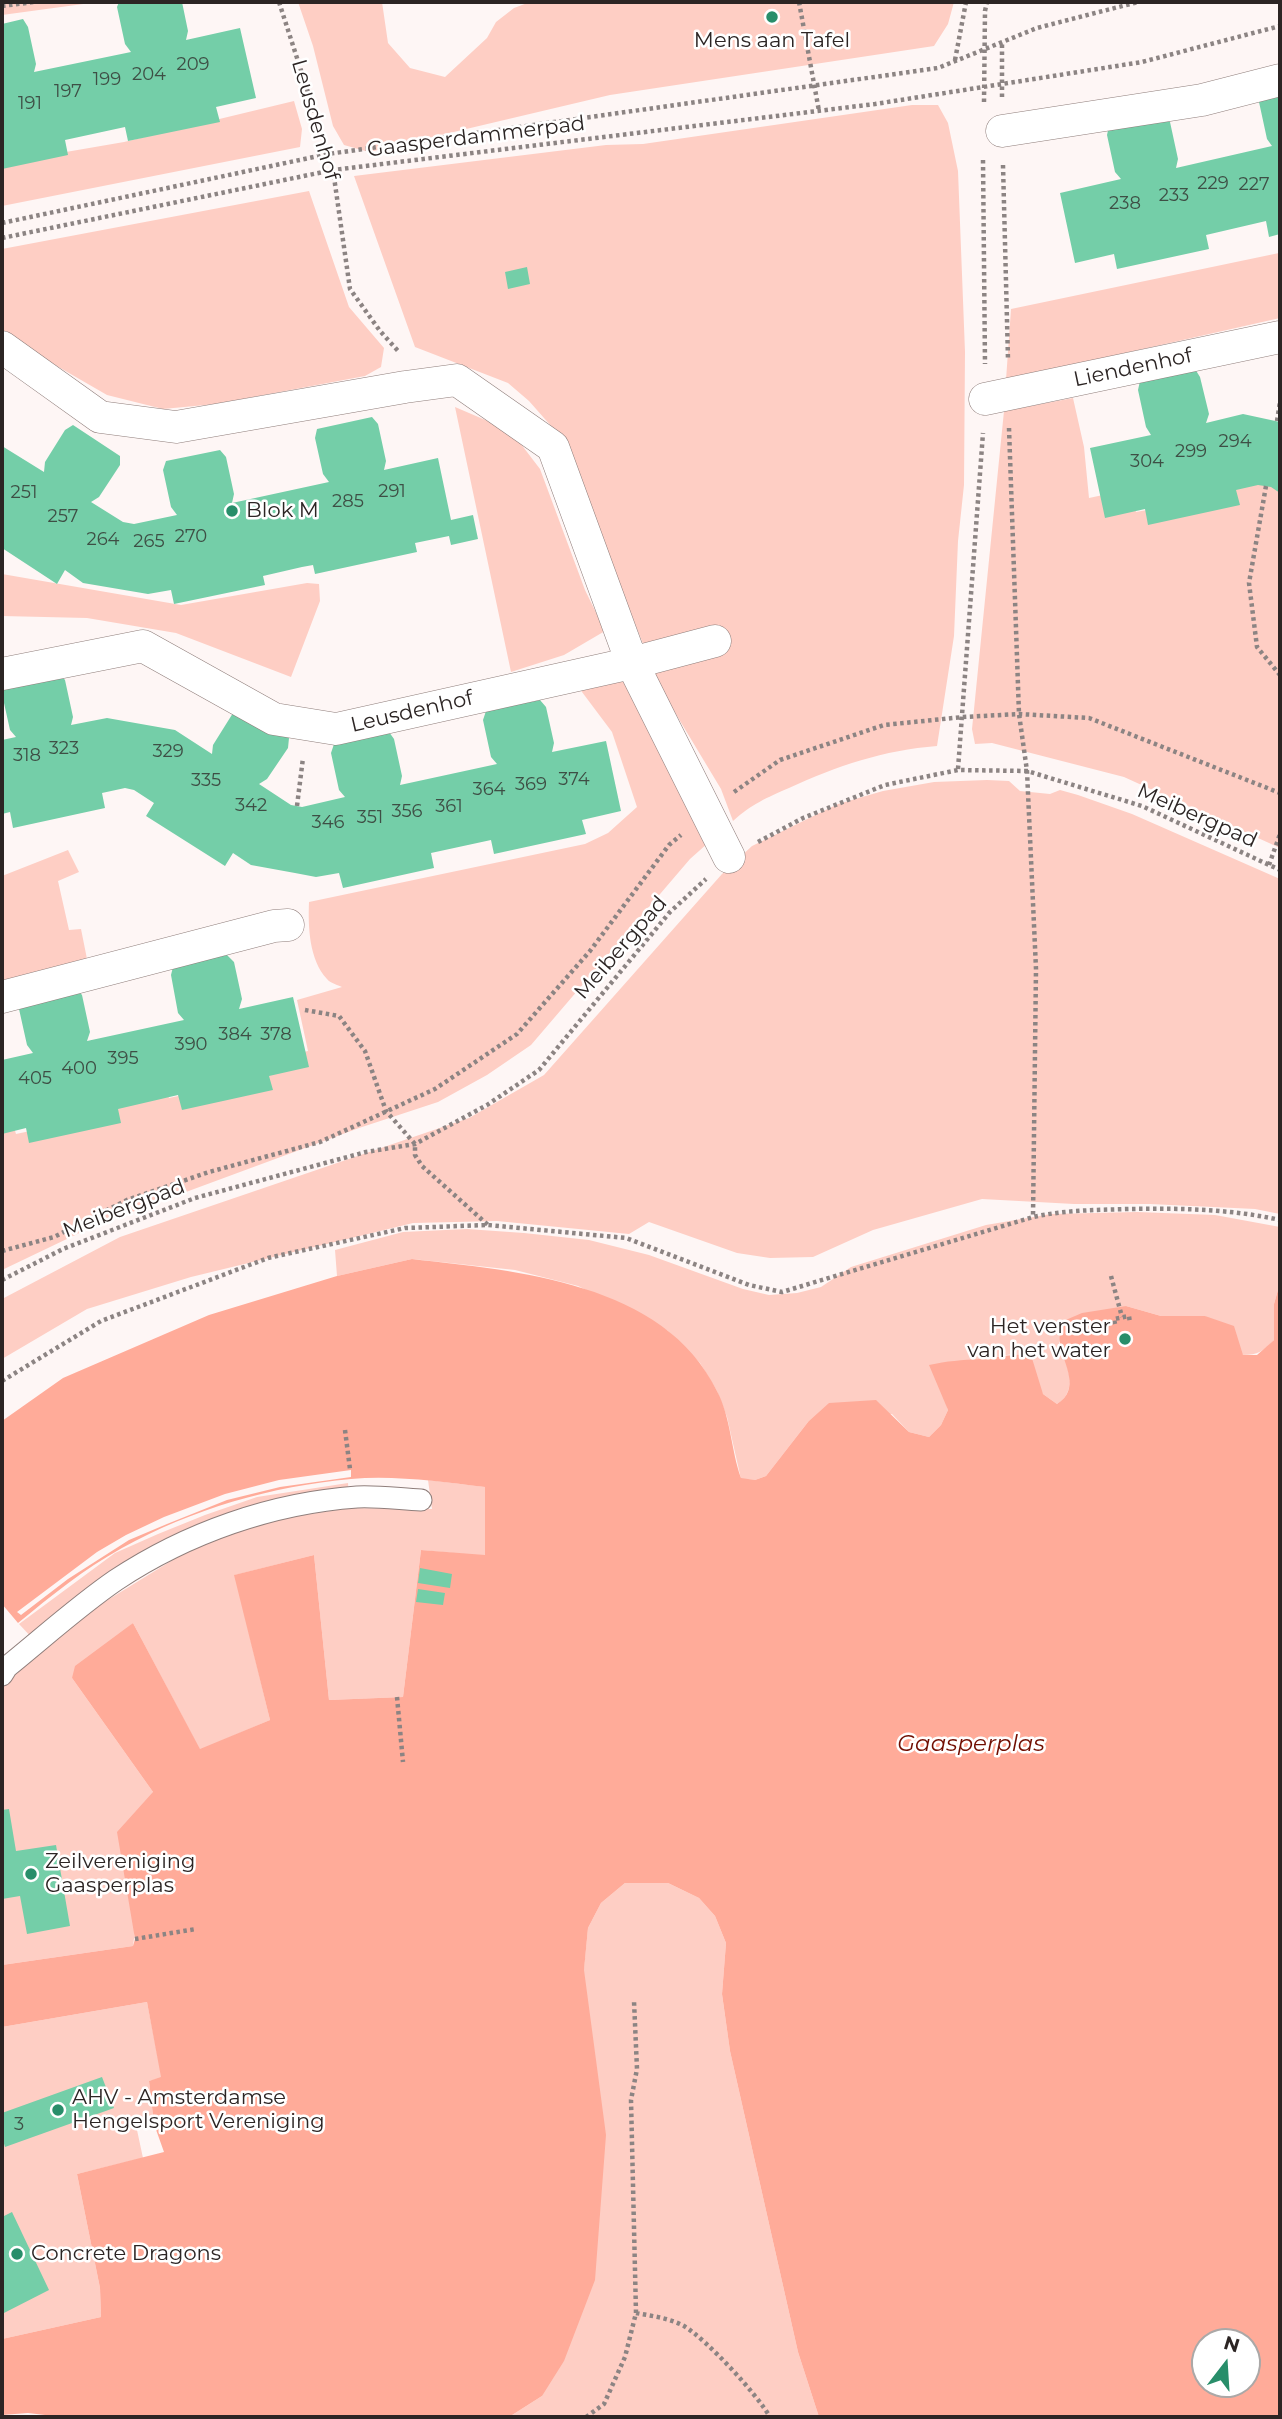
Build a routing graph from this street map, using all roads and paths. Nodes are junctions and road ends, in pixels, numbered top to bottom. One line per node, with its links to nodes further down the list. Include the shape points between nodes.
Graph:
1 (33, 2): 6 (path)
2 (279, 2): 13 (path, Leusdenhof)
3 (799, 2): 10 (path)
4 (966, 2): 8 (path)
5 (1138, 2): 8 (path, via 1037,28)
6 (2, 6)
7 (1280, 26): 11 (path, Gaasperdammerpad, via 1142,62)
8 (955, 61): 10 (path, via 937,68)
9 (1280, 80): 12 (street, via 1202,100)
10 (815, 85): 11 (path); 13 (path)
11 (820, 111): 14 (path, Gaasperdammerpad)
12 (1002, 131)
13 (328, 154): 14 (path, Leusdenhof); 15 (path)
14 (333, 170): 16 (path, Gaasperdammerpad); 19 (path, Leusdenhof, via 350,289 409,363)
15 (2, 223)
16 (2, 238)
17 (1280, 337): 20 (street, Liendenhof)
18 (2, 347): 19 (street, via 100,417 176,427)
19 (405, 387): 25 (street, via 457,380 553,447)
20 (985, 399)
21 (1280, 402): 22 (path)
22 (1277, 421)
23 (1266, 486): 27 (path, via 1249,583 1257,647)
24 (715, 641): 25 (street, Leusdenhof)
25 (632, 663): 28 (street, Leusdenhof, via 335,729); 32 (street)
26 (2, 674): 28 (street, Leusdenhof, via 143,646 274,719)
27 (1280, 675)
28 (308, 725): 31 (path)
29 (1027, 771): 34 (path, Meibergpad, via 958,769 885,785 803,818); 35 (path, Meibergpad, via 1142,806); 42 (path, via 1036,969)
30 (1280, 793): 32 (path, via 1089,718 1019,715 884,725 779,760)
31 (297, 806)
32 (706, 813): 34 (street); 40 (path, via 669,845 590,951 517,1034 435,1089)
33 (1280, 834): 35 (path)
34 (729, 857): 41 (path, Meibergpad, via 670,912 539,1070)
35 (1269, 865): 36 (path, Meibergpad)
36 (1280, 870)
37 (288, 925): 38 (street)
38 (2, 997)
39 (305, 1010): 40 (path, via 339,1016 365,1051)
40 (386, 1111): 41 (path); 45 (path, via 320,1142 127,1200 54,1237)
41 (415, 1144): 44 (path, via 422,1167); 47 (path, Meibergpad, via 366,1152 195,1198 63,1249)
42 (1032, 1217): 43 (path, via 1065,1210 1202,1209); 44 (path, via 782,1292 748,1285 626,1238)
43 (1280, 1220)
44 (488, 1225): 51 (path, via 405,1228 268,1258 101,1321)
45 (2, 1251)
46 (1111, 1276): 48 (path)
47 (2, 1280)
48 (1122, 1317): 49 (path, via 1129,1316); 50 (path, via 1114,1319)
49 (1130, 1323)
50 (1115, 1324)
51 (2, 1381)
52 (345, 1430): 53 (path)
53 (351, 1470)
54 (421, 1500): 55 (lane, via 359,1497 301,1505 252,1516 185,1541 116,1581)
55 (2, 1675)
56 (397, 1696): 57 (path)
57 (403, 1762)
58 (196, 1929): 59 (path)
59 (135, 1939)
60 (634, 2001): 61 (path, via 637,2069 631,2100)
61 (636, 2313): 62 (path, via 625,2357 604,2404); 63 (path, via 682,2325 702,2339)
62 (586, 2417)
63 (770, 2417)

